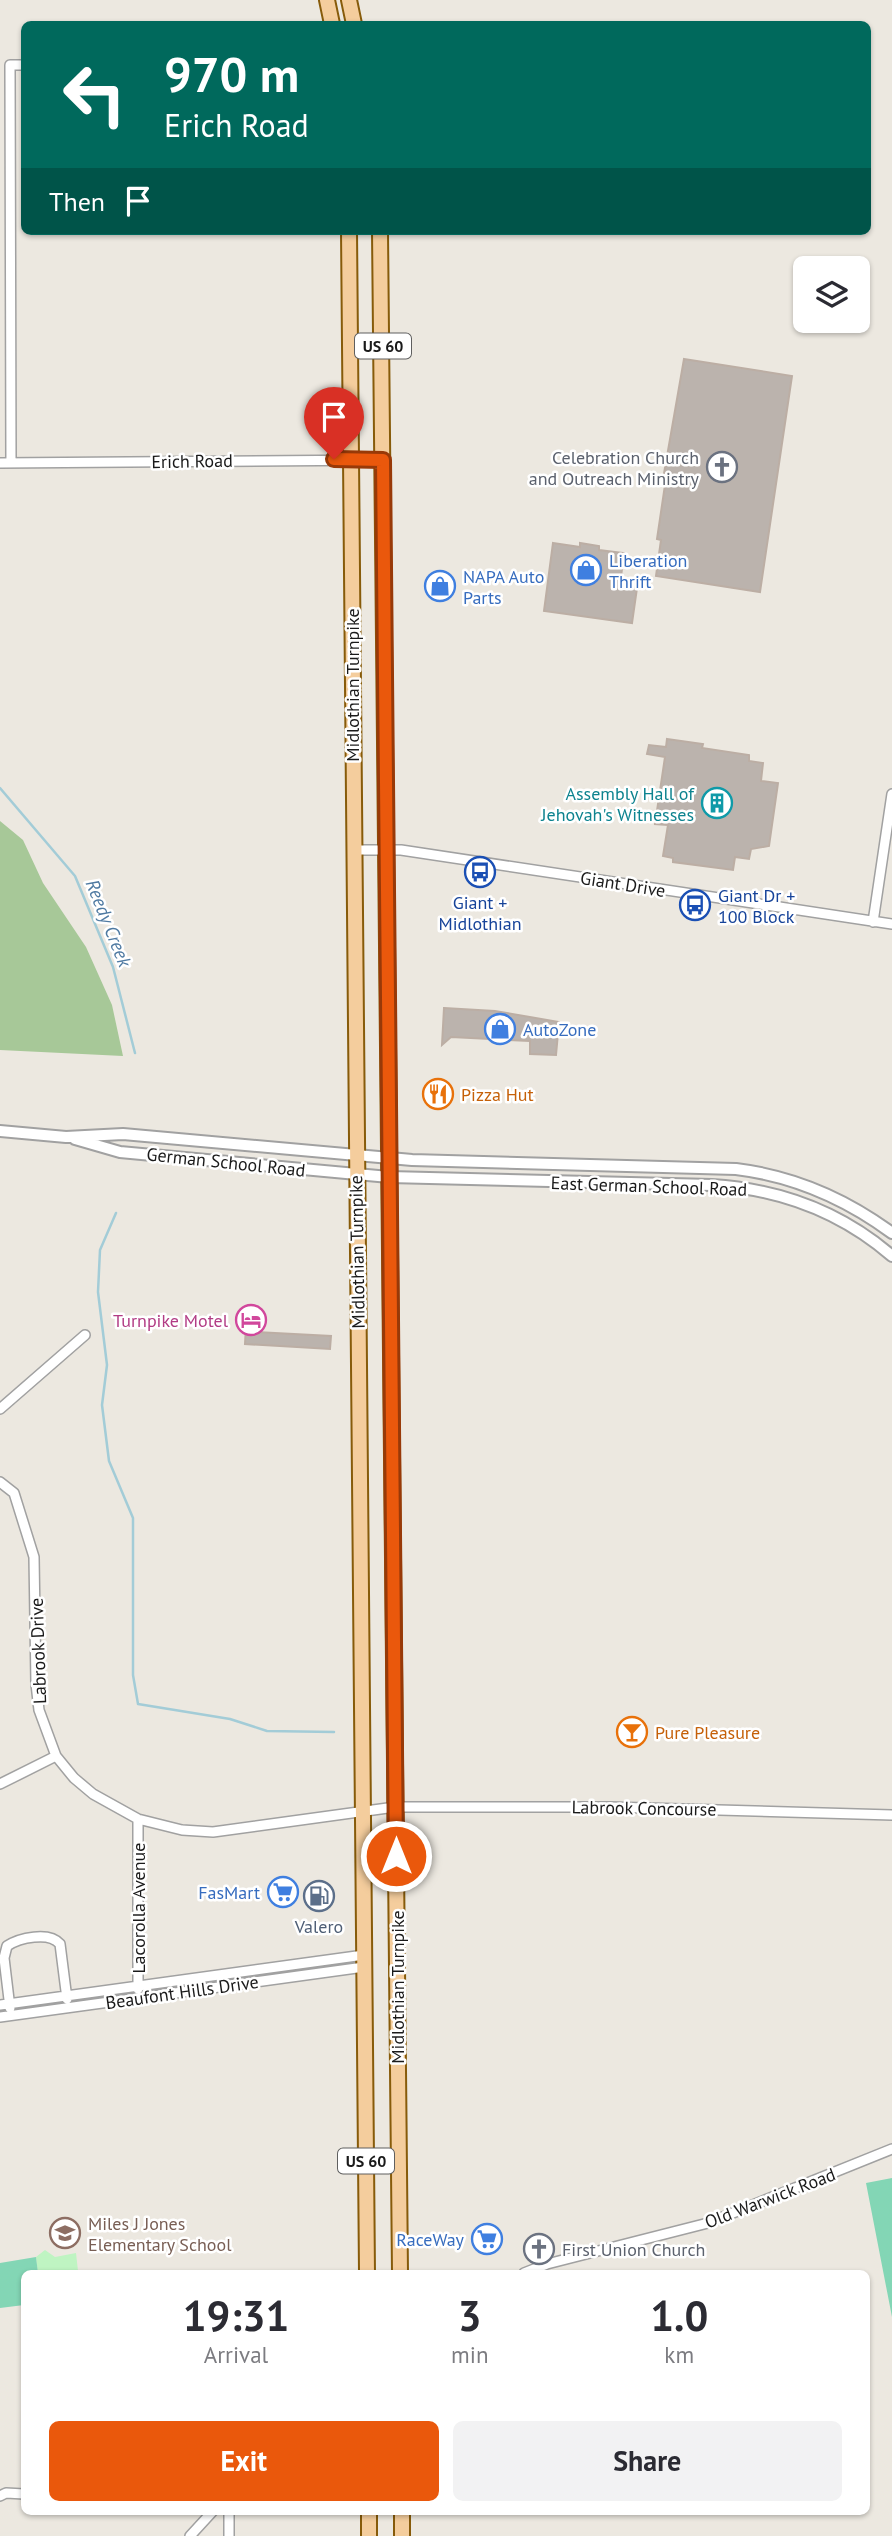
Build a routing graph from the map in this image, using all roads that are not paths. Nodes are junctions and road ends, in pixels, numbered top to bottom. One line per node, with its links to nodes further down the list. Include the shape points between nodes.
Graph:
1 (327, 0): 3 (main road)
2 (349, 0): 4 (main road)
3 (331, 21)
4 (353, 21)
5 (21, 65): 11 (street, via 9,65)
6 (349, 235): 8 (main road, Midlothian Turnpike / US 60)
7 (380, 235): 9 (main road, Midlothian Turnpike / US 60)
8 (350, 459): 9 (street, Erich Road); 11 (street, Erich Road); 13 (main road, Midlothian Turnpike / US 60)
9 (383, 460): 14 (main road, Midlothian Turnpike / US 60)
10 (0, 463): 11 (street, Erich Road)
11 (11, 463)
12 (892, 794): 15 (street)
13 (354, 849): 14 (street, Giant Drive); 19 (main road, Midlothian Turnpike / US 60)
14 (386, 849): 15 (street, Giant Drive); 20 (main road, Midlothian Turnpike / US 60)
15 (873, 922): 16 (street, Giant Drive)
16 (892, 924)
17 (0, 1131): 18 (street, German School Road)
18 (66, 1137): 19 (street, German School Road, via 123,1134); 22 (street, German School Road, via 120,1152)
19 (356, 1156): 20 (street, German School Road); 22 (main road, Midlothian Turnpike / US 60)
20 (388, 1158): 21 (street, East German School Road); 23 (main road, Midlothian Turnpike / US 60)
21 (678, 1167): 24 (street); 25 (street, East German School Road, via 736,1169 787,1180 843,1202)
22 (356, 1174): 23 (street, German School Road); 33 (main road, Midlothian Turnpike / US 60)
23 (389, 1177): 24 (street, East German School Road); 32 (main road, Midlothian Turnpike / US 60)
24 (677, 1184): 26 (street, East German School Road, via 746,1188 796,1201 842,1221)
25 (892, 1233)
26 (892, 1256)
27 (85, 1335): 28 (street)
28 (0, 1409)
29 (0, 1482): 30 (street, Labrook Drive, via 13,1493 34,1557 39,1710)
30 (56, 1756): 31 (street); 35 (street, Labrook Drive, via 93,1794)
31 (0, 1784)
32 (395, 1807): 33 (street, Labrook Drive); 34 (street, Labrook Concourse); 46 (main road, Midlothian Turnpike / US 60)
33 (363, 1811): 35 (street, Labrook Drive, via 213,1832); 36 (main road, Midlothian Turnpike / US 60)
34 (892, 1815)
35 (138, 1819): 37 (street, Lacorolla Avenue)
36 (364, 1961): 37 (street, Beaufont Hills Drive); 39 (street, Beaufont Hills Drive); 45 (main road, Midlothian Turnpike / US 60)
37 (138, 1986): 38 (street, Beaufont Hills Drive); 39 (street, Lacorolla Avenue)
38 (67, 1995): 40 (street, Beaufont Hills Drive); 40 (street, via 60,1944 45,1937 6,1947); 41 (street)
39 (138, 1998): 41 (street, Beaufont Hills Drive)
40 (5, 2004): 42 (street)
41 (68, 2008): 42 (street, Beaufont Hills Drive)
42 (10, 2015): 43 (street, Beaufont Hills Drive)
43 (0, 2017)
44 (892, 2149): 47 (street, Old Warwick Road, via 708,2223)
45 (367, 2270)
46 (400, 2270)
47 (532, 2270)
48 (21, 2494): 49 (street)
49 (0, 2496)
50 (209, 2515): 54 (street)
51 (229, 2515): 55 (street)
52 (369, 2515): 56 (main road)
53 (402, 2515): 57 (main road)
54 (190, 2536)
55 (229, 2536)
56 (369, 2536)
57 (402, 2536)

